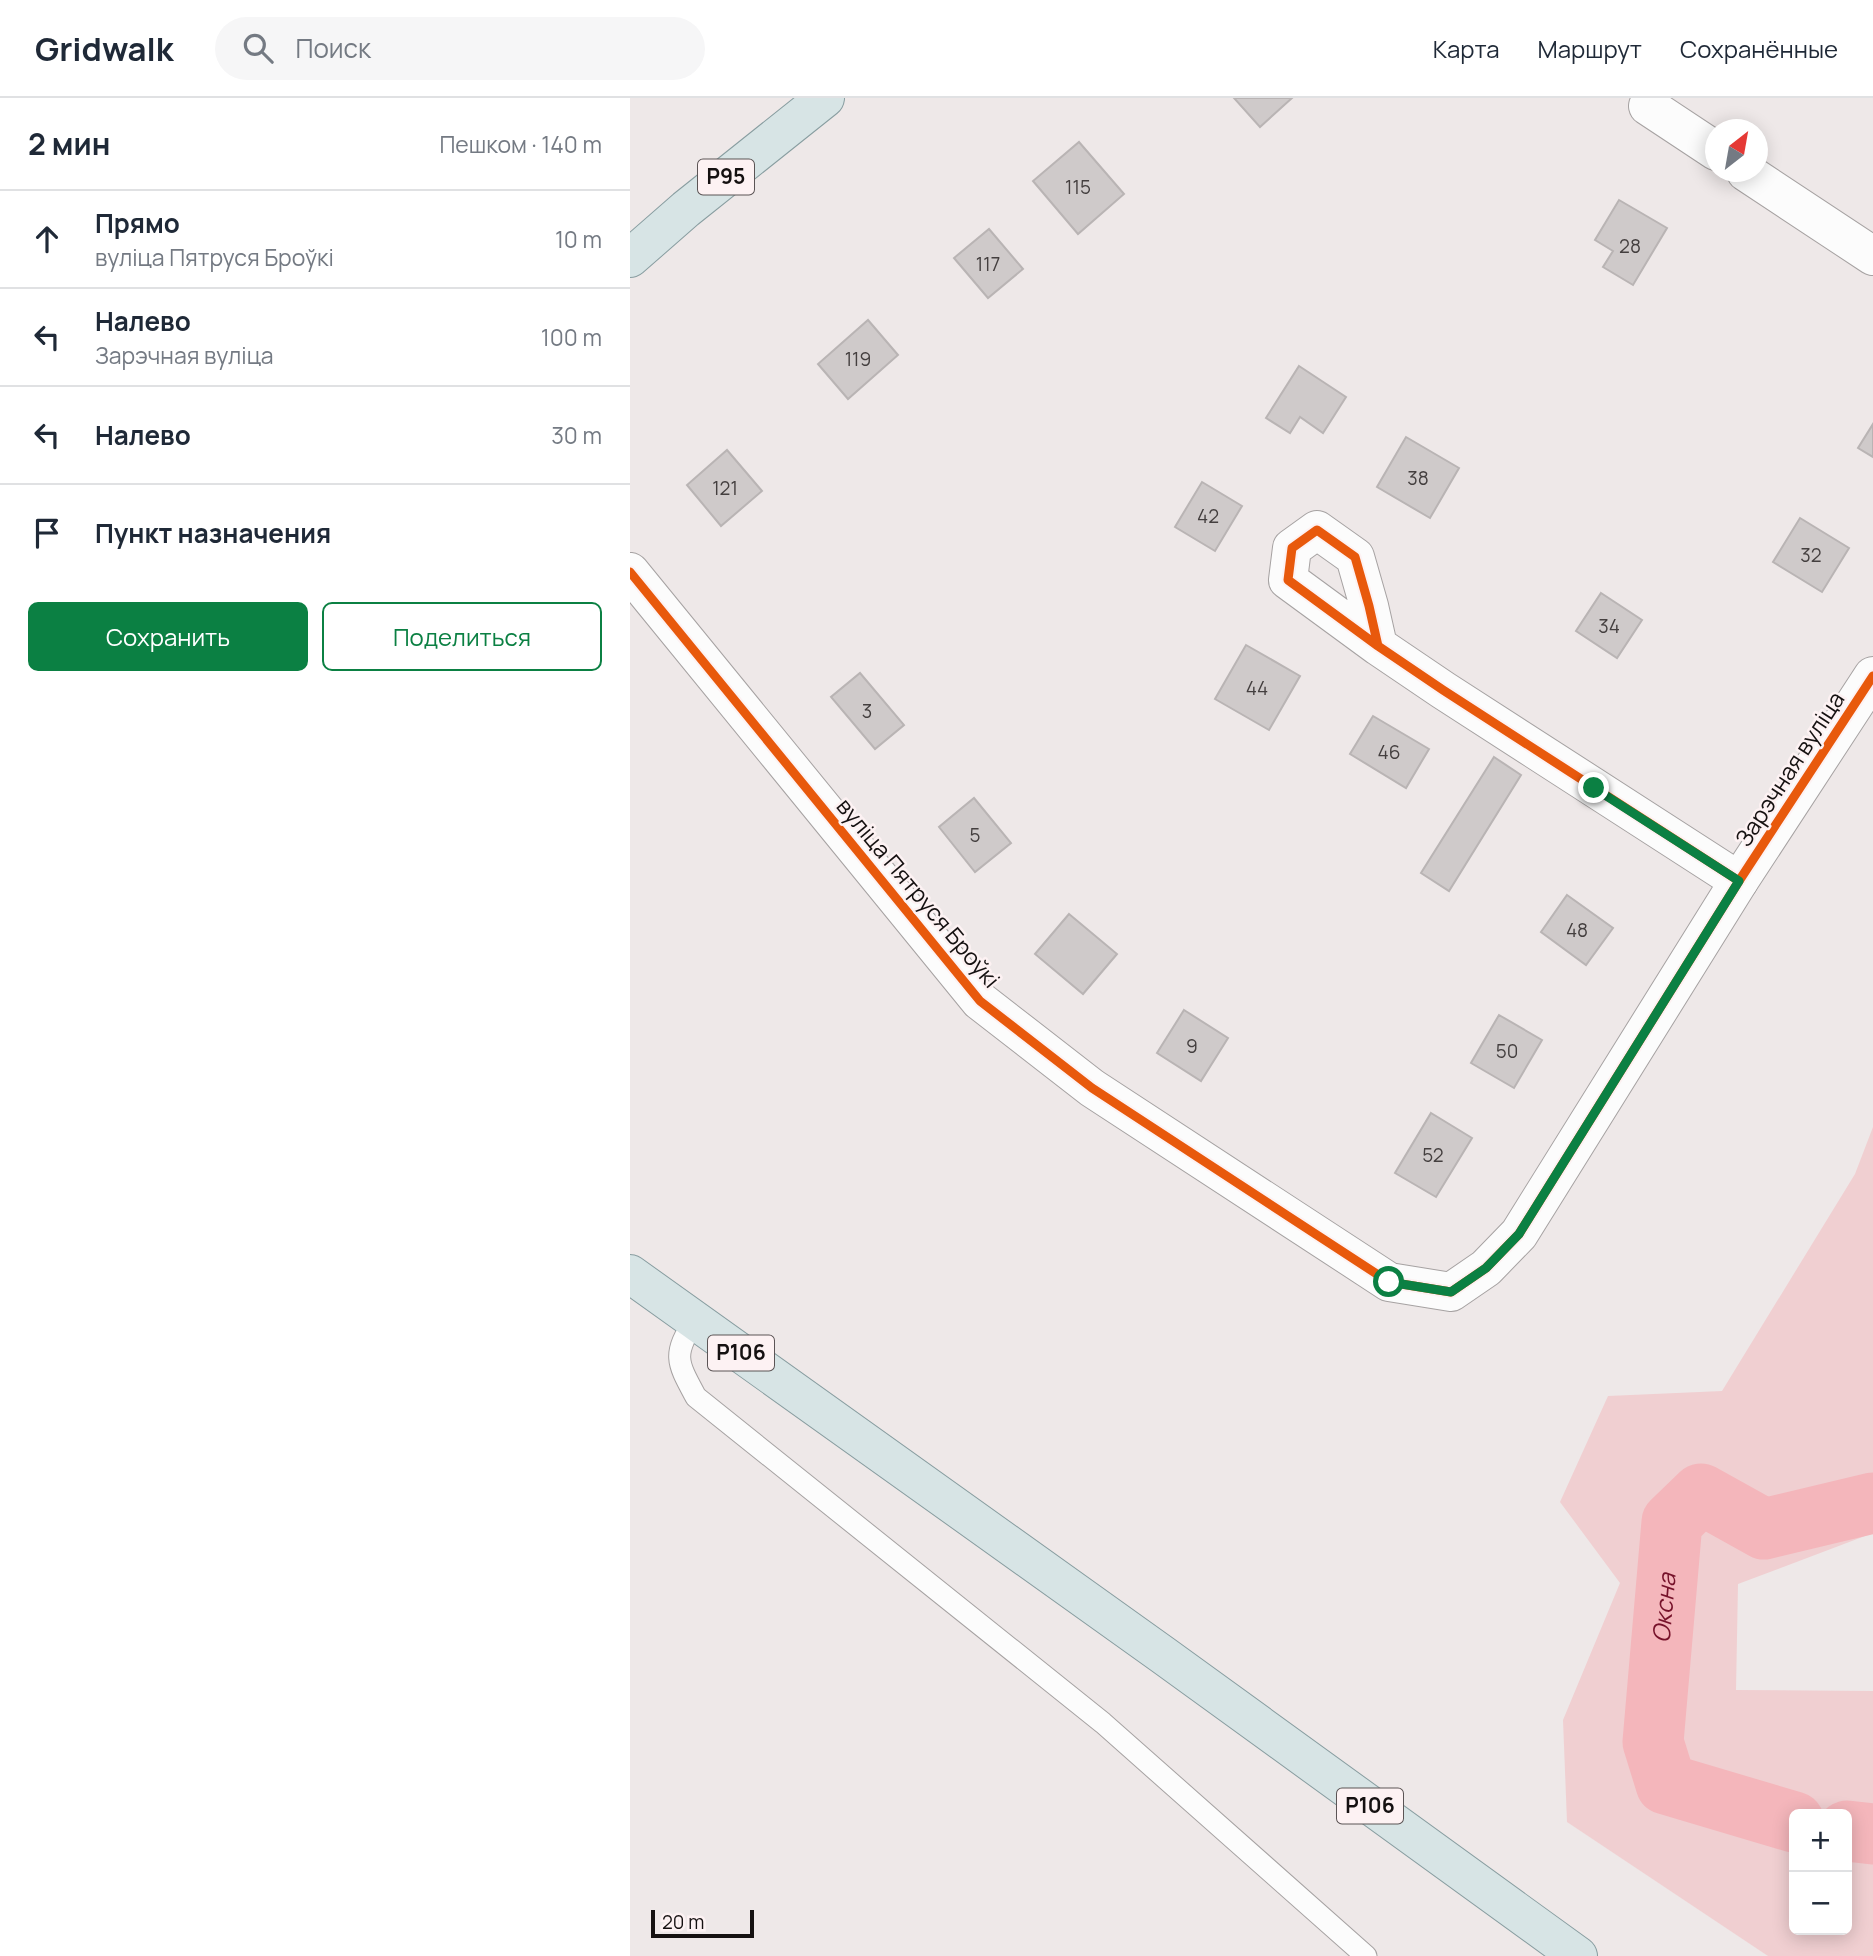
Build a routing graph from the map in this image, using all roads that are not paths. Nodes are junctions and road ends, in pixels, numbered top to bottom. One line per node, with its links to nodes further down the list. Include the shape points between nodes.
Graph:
1 (825, 98): 6 (main road, Р95)
2 (1648, 106): 3 (street)
3 (1705, 144)
4 (1761, 182): 5 (street)
5 (1873, 256)
6 (630, 258)
7 (630, 572): 12 (street, вуліца Пятруся Броўкі, via 980,1001 1092,1088 1389,1282)
8 (1378, 646): 10 (street)
9 (1873, 676): 10 (street, Зарэчная вуліца)
10 (1739, 881): 12 (street, Зарэчная вуліца, via 1519,1234 1486,1268)
11 (630, 1274): 13 (main road, Р106)
12 (1451, 1292)
13 (695, 1320): 14 (lane, via 679,1352 682,1371 696,1396 1102,1724); 15 (main road, Р106)
14 (1366, 1956)
15 (1578, 1956)

